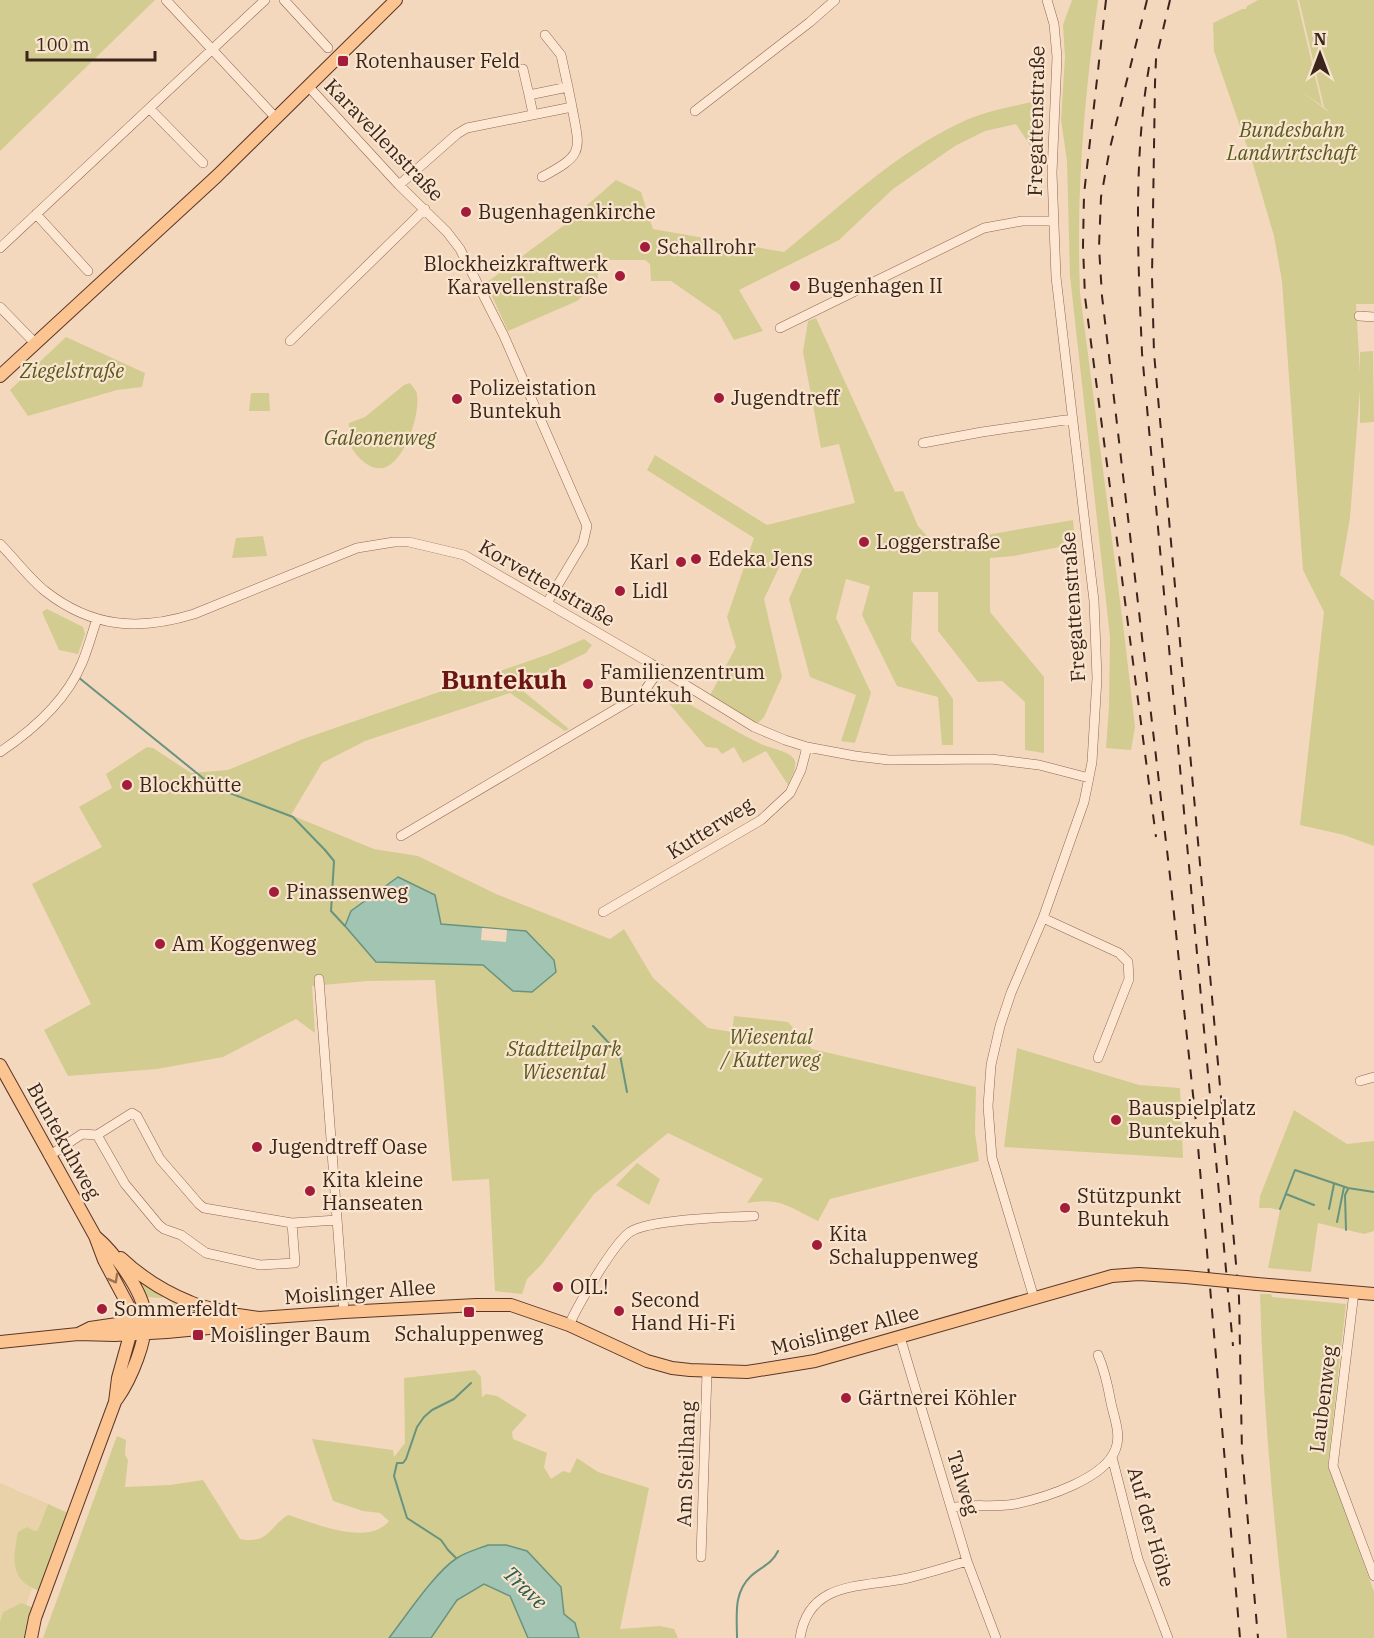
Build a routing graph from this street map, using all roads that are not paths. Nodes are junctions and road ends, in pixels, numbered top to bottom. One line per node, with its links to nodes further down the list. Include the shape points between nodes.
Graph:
1 (166, 0): 9 (street)
2 (265, 0): 9 (street)
3 (284, 0): 8 (street)
4 (396, 0): 11 (main road)
5 (835, 0): 16 (street)
6 (1047, 0): 24 (street, Fregattenstraße, via 1057,57)
7 (544, 35): 12 (street, via 561,54)
8 (328, 48)
9 (213, 50): 15 (street); 18 (street)
10 (523, 69): 13 (street)
11 (308, 86): 18 (main road); 21 (street, Karavellenstraße)
12 (568, 87): 13 (street); 14 (street)
13 (529, 95): 17 (street)
14 (572, 107): 17 (street); 20 (street, via 578,149 558,169)
15 (150, 109): 19 (street); 23 (street)
16 (695, 111)
17 (533, 114): 21 (street, via 467,128)
18 (275, 117): 32 (main road)
19 (203, 163)
20 (542, 177)
21 (399, 185): 22 (street, Karavellenstraße)
22 (425, 209): 31 (street); 37 (street, Karavellenstraße, via 460,249 474,272 585,517 583,543)
23 (36, 214): 25 (street); 26 (street)
24 (1053, 221): 30 (street, via 1022,221 984,228); 34 (street, Fregattenstraße)
25 (0, 248)
26 (88, 270)
27 (0, 307): 32 (street)
28 (1359, 316): 29 (street)
29 (1374, 317)
30 (780, 328)
31 (290, 341)
32 (35, 343): 33 (main road)
33 (0, 376)
34 (1072, 419): 35 (street); 42 (street, Fregattenstraße, via 1098,651)
35 (923, 443)
36 (0, 544): 38 (street, Korvettenstraße, via 44,590)
37 (547, 603): 38 (street, Korvettenstraße, via 464,555 394,542 357,548 175,620 137,625); 39 (street, Korvettenstraße)
38 (97, 619): 41 (street, via 75,677 55,705 23,737)
39 (660, 669): 40 (street, Korvettenstraße, via 754,726); 43 (street, via 643,693)
40 (807, 747): 42 (street, Korvettenstraße, via 889,760 1000,760); 44 (street, Kutterweg, via 789,793 761,820)
41 (0, 752)
42 (1089, 778): 45 (street, Fregattenstraße, via 1079,821)
43 (401, 836)
44 (603, 912)
45 (1043, 918): 47 (street, via 1119,953 1128,962 1129,979); 60 (street, Fregattenstraße, via 1000,1026 989,1091 992,1158)
46 (319, 979): 54 (street)
47 (1098, 1058)
48 (0, 1065): 52 (main road, Buntekuhweg)
49 (1374, 1077): 50 (street)
50 (1360, 1081)
51 (97, 1135): 52 (street, via 81,1134); 55 (street, via 132,1113 160,1159 204,1208); 55 (street, via 125,1184 159,1225 206,1253 260,1265 295,1263)
52 (49, 1156): 56 (main road, Buntekuhweg)
53 (754, 1216): 64 (street, via 651,1224 630,1232 592,1283)
54 (337, 1220): 55 (street); 61 (street)
55 (292, 1223)
56 (95, 1236): 57 (main road, Buntekuhweg); 65 (main road, Buntekuhweg, one-way to 65, via 129,1307)
57 (109, 1248): 62 (main road, via 172,1294); 66 (main road, Buntekuhweg, via 143,1305)
58 (1354, 1292): 59 (main road, Moislinger Allee); 60 (main road, Moislinger Allee, bridge, via 1139,1274 1119,1275); 76 (street, Laubenweg, via 1333,1466)
59 (1374, 1294)
60 (1034, 1298): 67 (main road, Moislinger Allee)
61 (344, 1312): 63 (main road, Moislinger Allee); 64 (main road, Moislinger Allee, via 511,1305)
62 (238, 1315): 63 (main road, Moislinger Allee); 66 (main road, Moislinger Allee)
63 (259, 1318): 66 (main road, Moislinger Allee, via 240,1324 159,1333)
64 (569, 1325): 70 (main road, Moislinger Allee, via 642,1360)
65 (130, 1328): 66 (main road, Moislinger Allee); 68 (main road, Moislinger Allee, via 90,1328 78,1334); 71 (main road)
66 (145, 1328): 71 (main road, via 140,1351)
67 (900, 1337): 70 (main road, Moislinger Allee, via 779,1368); 73 (street, Talweg)
68 (0, 1342)
69 (1098, 1355): 72 (street, Auf der Höhe, via 1118,1436)
70 (707, 1372): 74 (street, Am Steilhang)
71 (115, 1402): 77 (main road)
72 (1112, 1457): 73 (street, via 1089,1476 1046,1495 1015,1504); 80 (street, Auf der Höhe, via 1138,1559)
73 (951, 1508): 75 (street, Talweg)
74 (701, 1557)
75 (967, 1561): 78 (street, via 907,1578 835,1591 818,1601 806,1615); 79 (street, Talweg)
76 (1374, 1576)
77 (31, 1638)
78 (800, 1638)
79 (996, 1638)
80 (1168, 1638)

